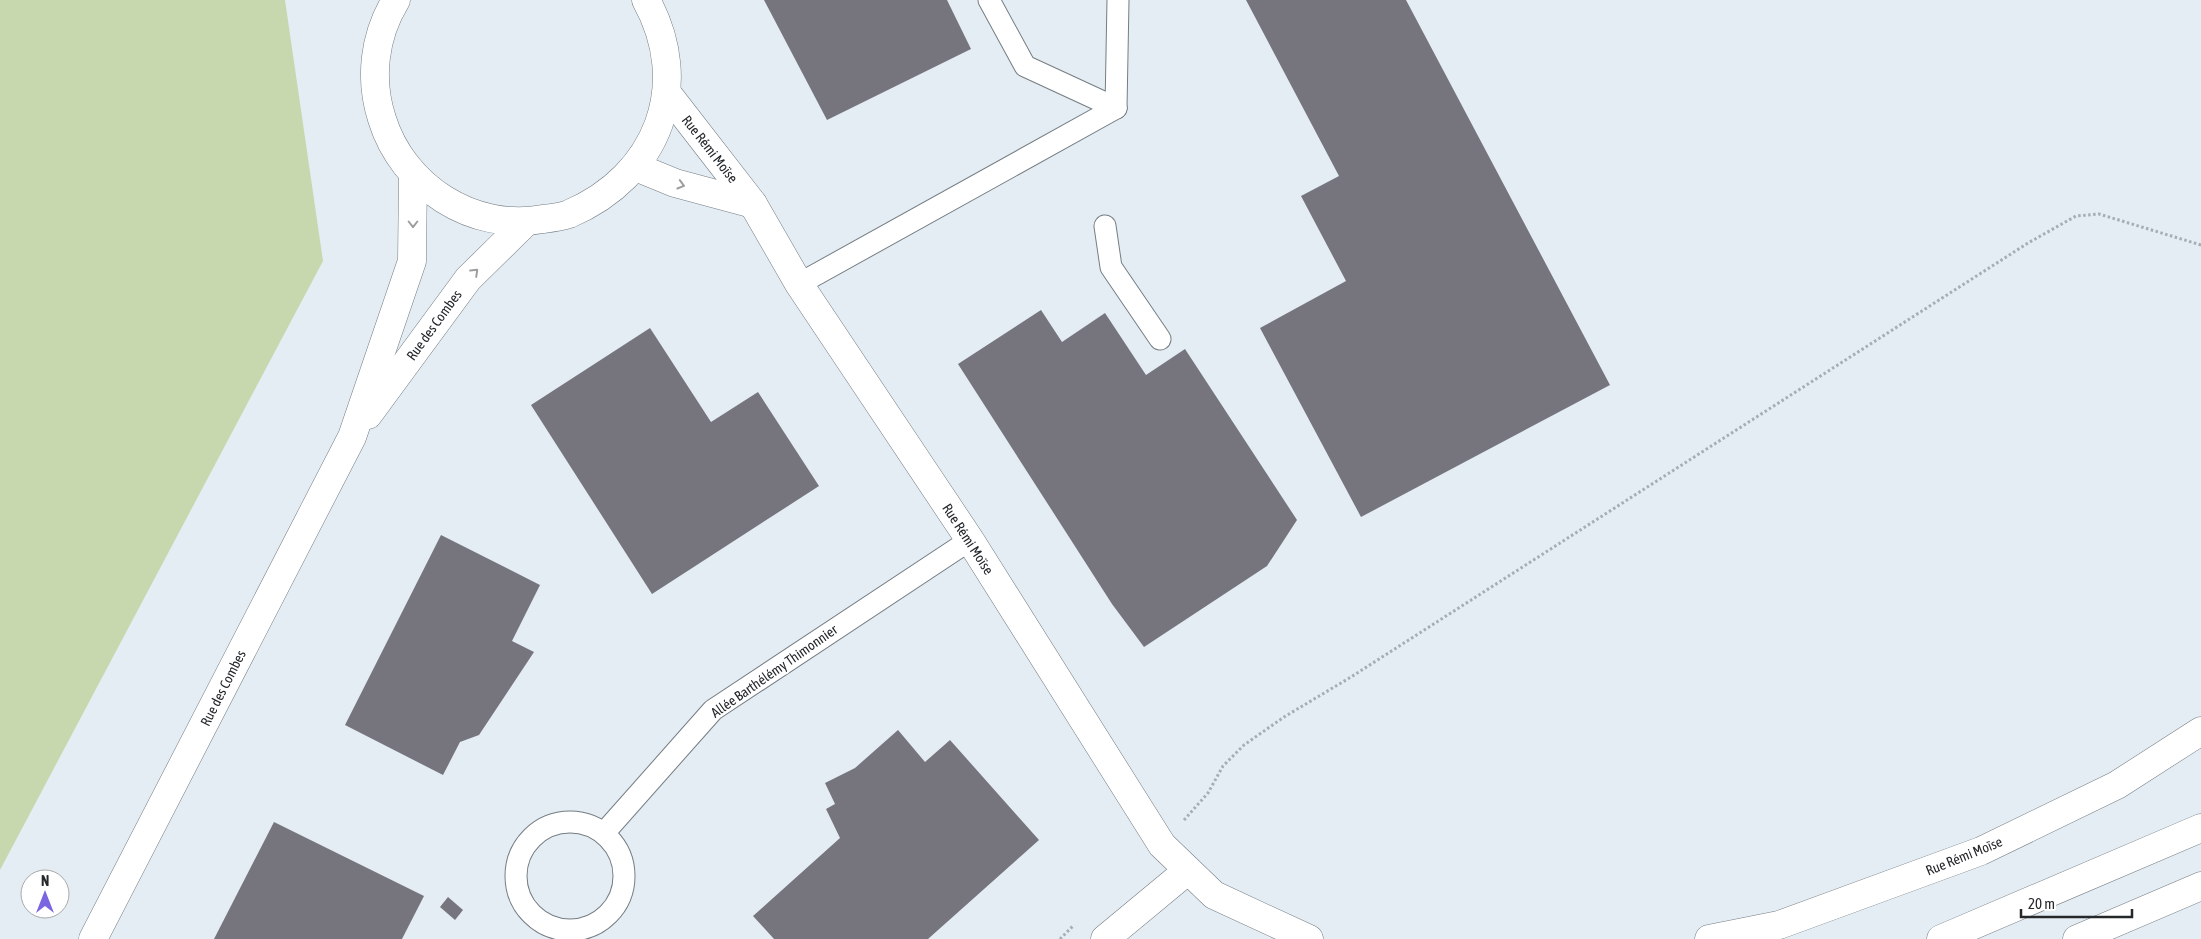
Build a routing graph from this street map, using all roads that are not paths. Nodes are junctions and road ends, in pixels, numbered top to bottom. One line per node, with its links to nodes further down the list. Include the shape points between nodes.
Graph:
1 (646, 0): 5 (street, via 658,22 667,57)
2 (989, 0): 6 (lane, via 1025,66)
3 (1118, 0): 6 (lane)
4 (388, 5): 8 (street, via 375,56 375,99 388,140)
5 (667, 94): 7 (street, via 656,132); 9 (street, Rue Rémi Moïse)
6 (1116, 108): 12 (lane)
7 (636, 167): 9 (street, Rue Rémi Moïse, one-way to 9, via 675,183); 10 (street, via 605,196 568,215)
8 (413, 175): 10 (street, via 446,201 476,214); 14 (street, Rue des Combes, one-way to 14, via 412,261)
9 (753, 204): 12 (street, Rue Rémi Moïse)
10 (526, 222): 14 (street, Rue des Combes, one-way to 10, via 468,279)
11 (1105, 226): 13 (lane, via 1112,267)
12 (799, 284): 15 (street, Rue Rémi Moïse)
13 (1160, 339)
14 (352, 437): 21 (street, Rue des Combes)
15 (970, 540): 18 (lane, Allée Barthélémy Thimonnier, via 713,710); 19 (street, Rue Rémi Moïse, via 1162,845)
16 (2201, 731): 24 (street, Rue Rémi Moïse, via 2117,784 1981,852 1779,925)
17 (2201, 828): 25 (street)
18 (604, 834): 18 (lane, via 589,825 572,822 555,824 540,831 527,843 516,874 526,907 538,919 554,928 573,930 591,926 607,916 618,901 624,883 623,864 616,847)
19 (1188, 871): 22 (street); 23 (street, Rue Rémi Moïse, via 1214,895)
20 (2201, 886): 26 (street)
21 (93, 939)
22 (1105, 939)
23 (1309, 939)
24 (1709, 939)
25 (1941, 939)
26 (2077, 939)

